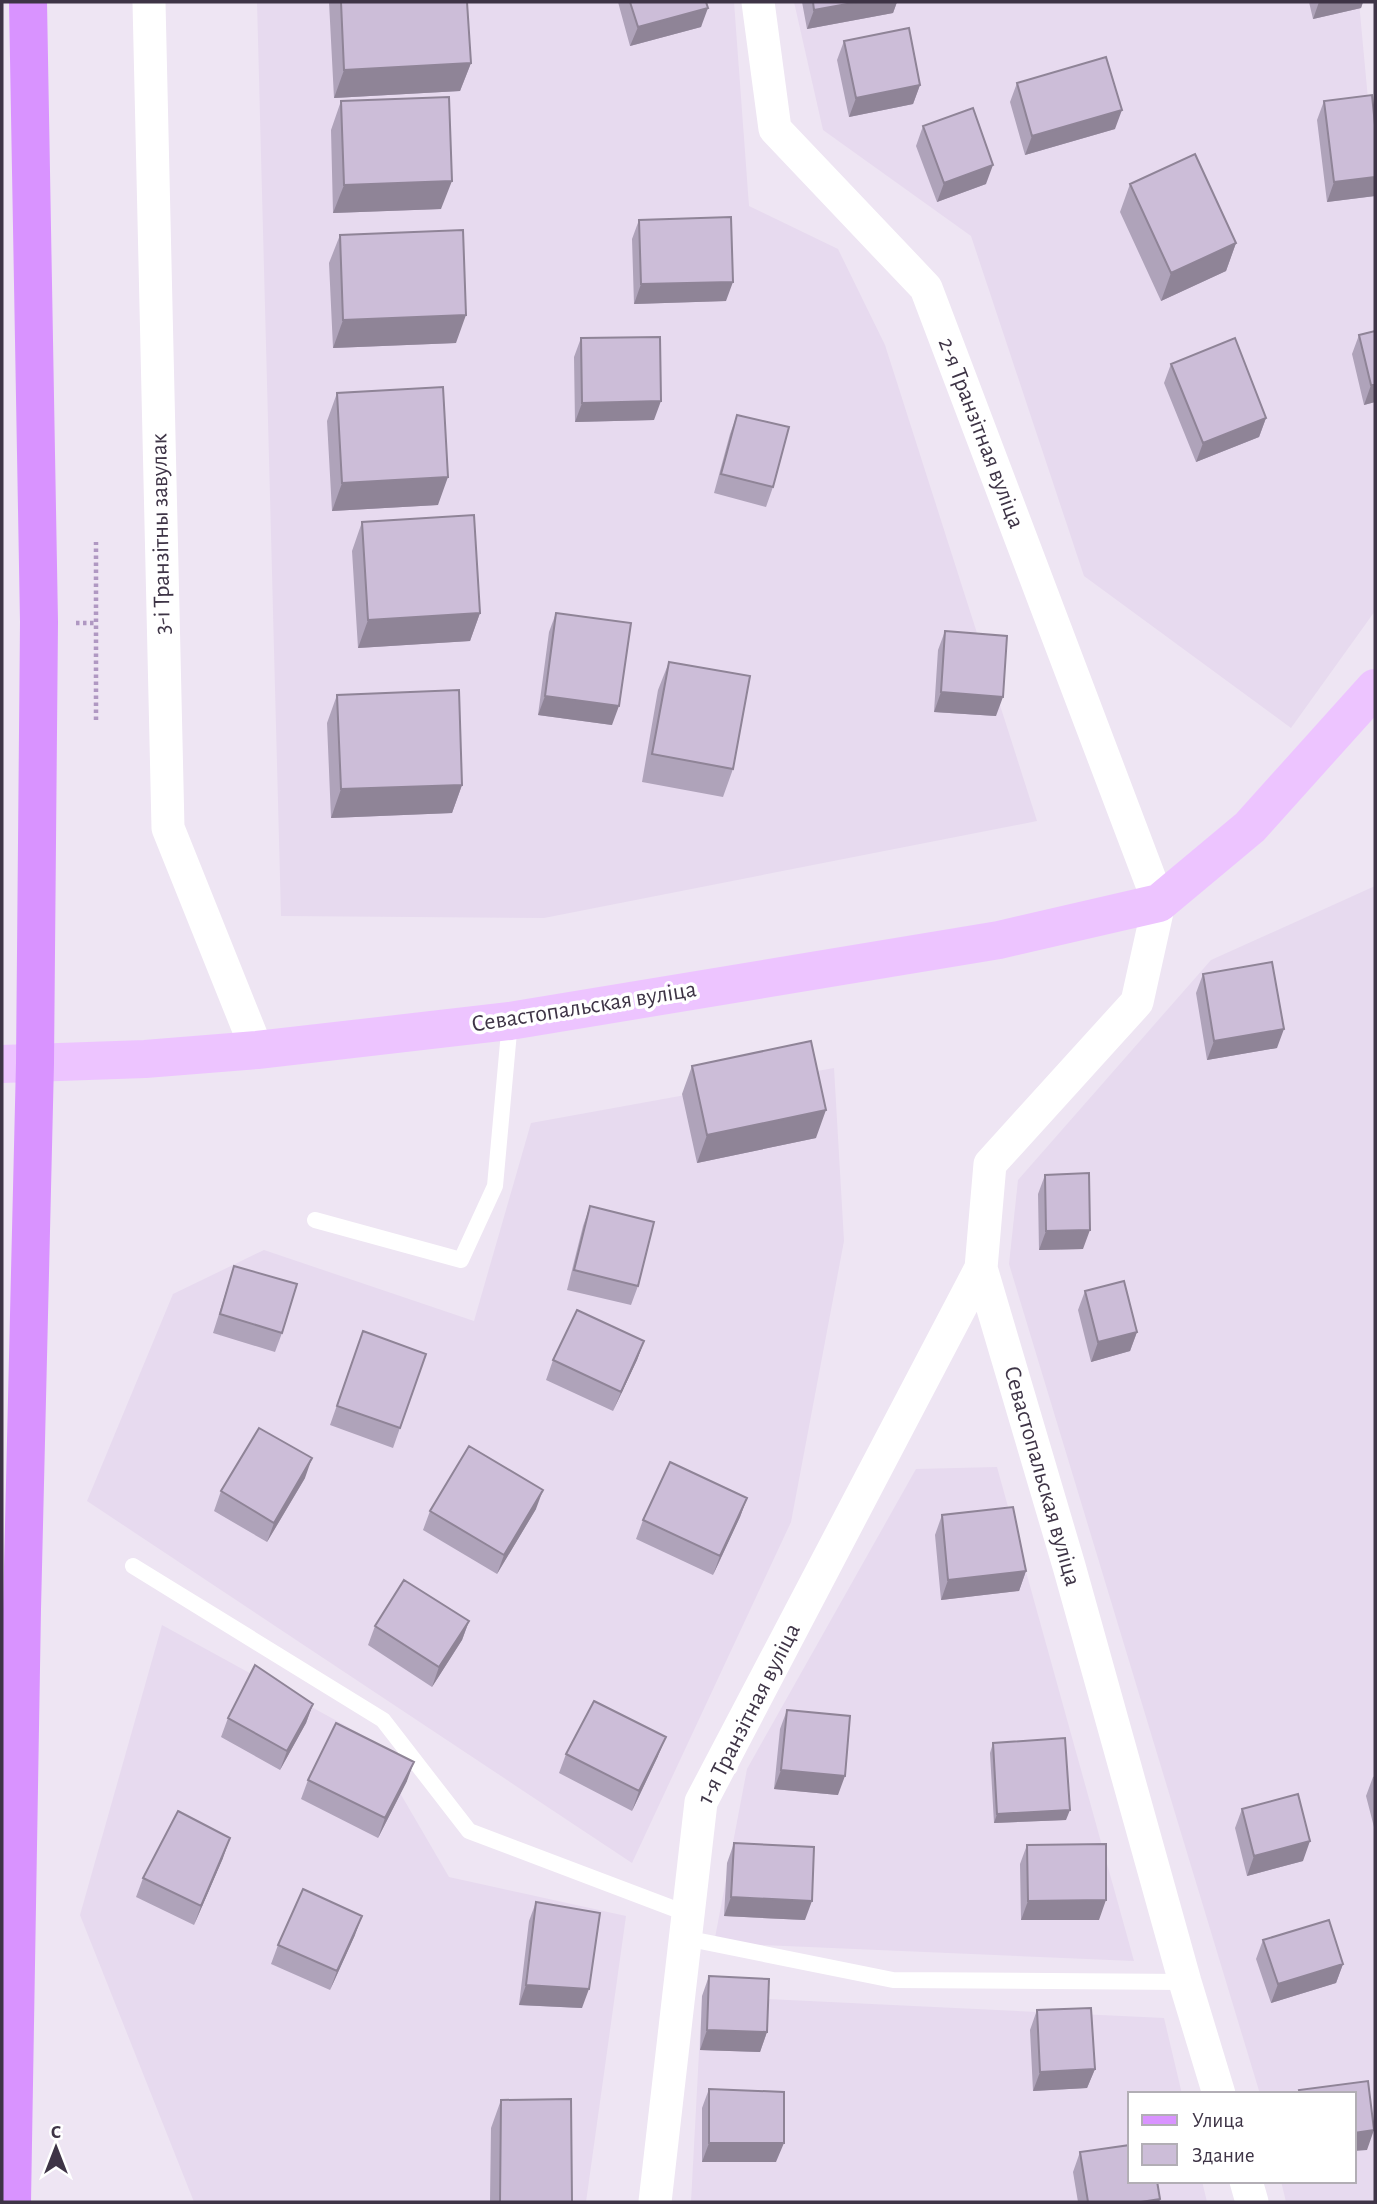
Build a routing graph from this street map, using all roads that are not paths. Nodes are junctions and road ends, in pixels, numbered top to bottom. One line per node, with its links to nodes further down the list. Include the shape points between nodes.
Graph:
1 (28, 2): 8 (main road, via 39,622)
2 (149, 2): 7 (street, 3-і Транзітны завулак, via 167,828)
3 (758, 2): 5 (street, 2-я Транзітная вуліца, via 775,129 926,288)
4 (1375, 688): 5 (street, Севастопальская вуліца, via 1250,827)
5 (1159, 903): 6 (street, Севастопальская вуліца, via 999,940); 10 (street, Севастопальская вуліца, via 1137,1002 990,1164)
6 (510, 1021): 7 (street, Севастопальская вуліца); 9 (lane, via 495,1186 461,1260)
7 (257, 1050): 8 (street, Севастопальская вуліца)
8 (19, 1063): 16 (main road, via 22,1609)
9 (315, 1220)
10 (981, 1268): 12 (street, 1-я Транзітная вуліца, via 701,1802); 13 (street, Севастопальская вуліца)
11 (133, 1566): 12 (lane, via 383,1720 470,1830)
12 (687, 1926): 13 (lane, via 893,1980); 17 (street, 1-я Транзітная вуліца)
13 (1185, 1982): 14 (street, Севастопальская вуліца)
14 (1218, 2092)
15 (1247, 2183): 18 (street)
16 (12, 2202)
17 (655, 2202)
18 (1252, 2202)

